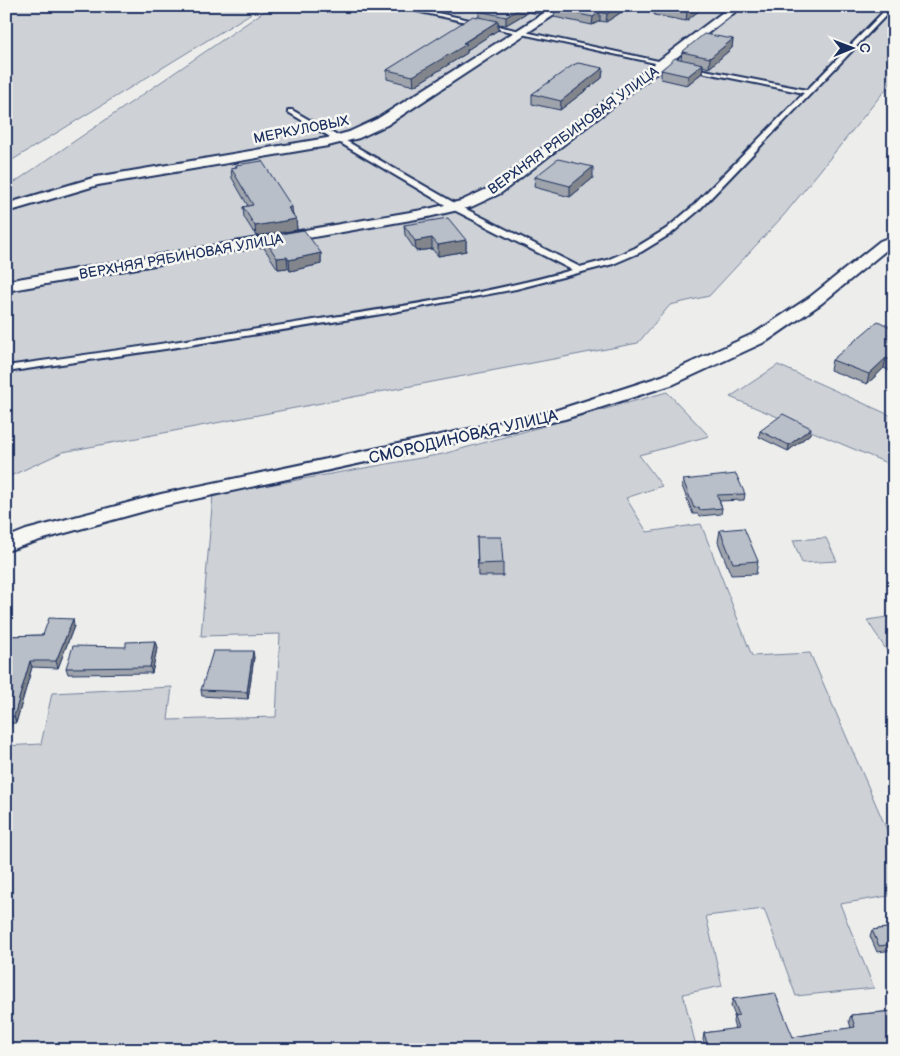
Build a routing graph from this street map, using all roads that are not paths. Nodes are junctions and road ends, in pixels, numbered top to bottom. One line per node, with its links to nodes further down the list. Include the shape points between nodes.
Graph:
1 (396, 6): 5 (lane)
2 (563, 6): 5 (street, МЕРКУЛОВЫХ)
3 (738, 6): 6 (street, ВЕРХНЯЯ РЯБИНОВАЯ УЛИЦА)
4 (892, 6): 8 (lane)
5 (522, 33): 6 (lane); 10 (street, МЕРКУЛОВЫХ, via 382,122)
6 (669, 64): 12 (street, ВЕРХНЯЯ РЯБИНОВАЯ УЛИЦА, via 496,190)
7 (683, 67): 8 (lane)
8 (808, 92): 14 (lane, via 695,210 669,231 638,250)
9 (290, 111): 10 (lane)
10 (337, 140): 11 (street, МЕРКУЛОВЫХ, via 96,181); 12 (lane)
11 (14, 206)
12 (455, 207): 14 (lane); 15 (street, ВЕРХНЯЯ РЯБИНОВАЯ УЛИЦА)
13 (885, 244): 17 (street, СМОРОДИНОВАЯ УЛИЦА, via 816,300 762,337 668,380 559,415 161,500)
14 (579, 270): 16 (lane, via 480,296)
15 (6, 286)
16 (6, 369)
17 (6, 545)

